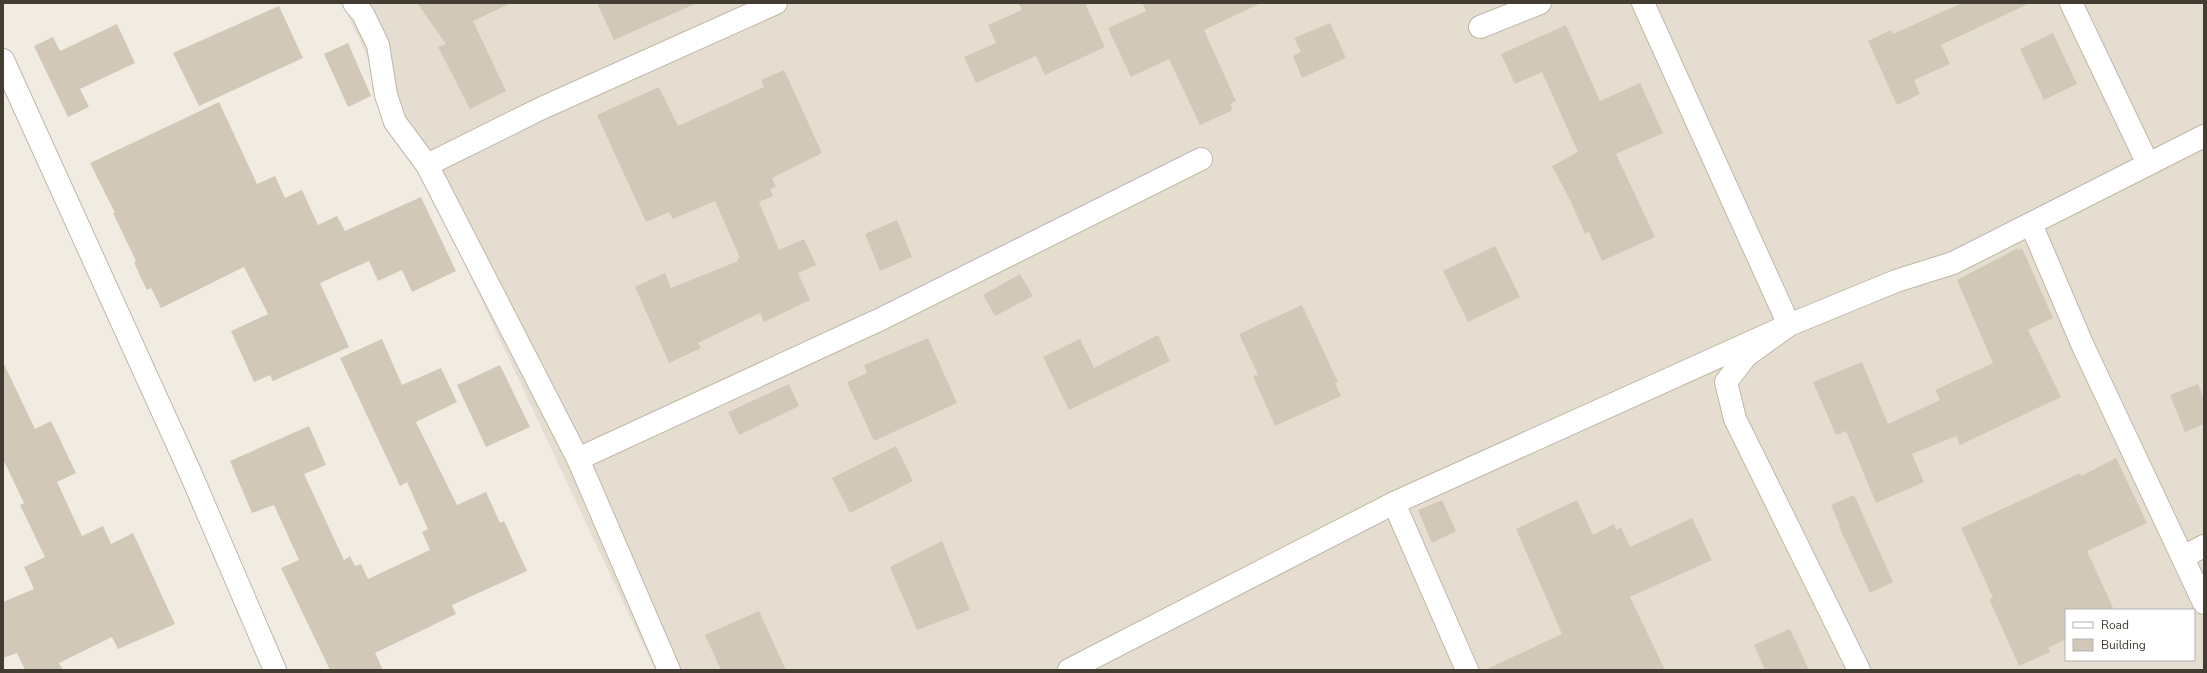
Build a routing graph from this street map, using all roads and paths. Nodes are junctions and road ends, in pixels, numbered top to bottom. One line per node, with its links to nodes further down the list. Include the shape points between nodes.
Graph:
1 (354, 3): 11 (street, via 363,14 378,45 386,95 395,122)
2 (776, 3): 11 (street, via 542,108)
3 (1540, 3): 6 (street)
4 (1643, 3): 13 (street)
5 (2072, 3): 10 (street)
6 (1480, 26)
7 (3, 60): 20 (street, via 190,472)
8 (2204, 136): 10 (street)
9 (1202, 160): 14 (street, via 881,319)
10 (2148, 164): 12 (street)
11 (427, 165): 14 (street)
12 (2031, 224): 13 (street, via 1953,263 1896,281); 17 (street, via 2086,353)
13 (1789, 326): 15 (street); 23 (street, via 1746,356 1726,382 1736,419)
14 (578, 459): 21 (street)
15 (1394, 503): 19 (street); 22 (street)
16 (2204, 546): 17 (street)
17 (2183, 557): 18 (street)
18 (2204, 603)
19 (1076, 668)
20 (275, 670)
21 (669, 670)
22 (1467, 670)
23 (1858, 670)

